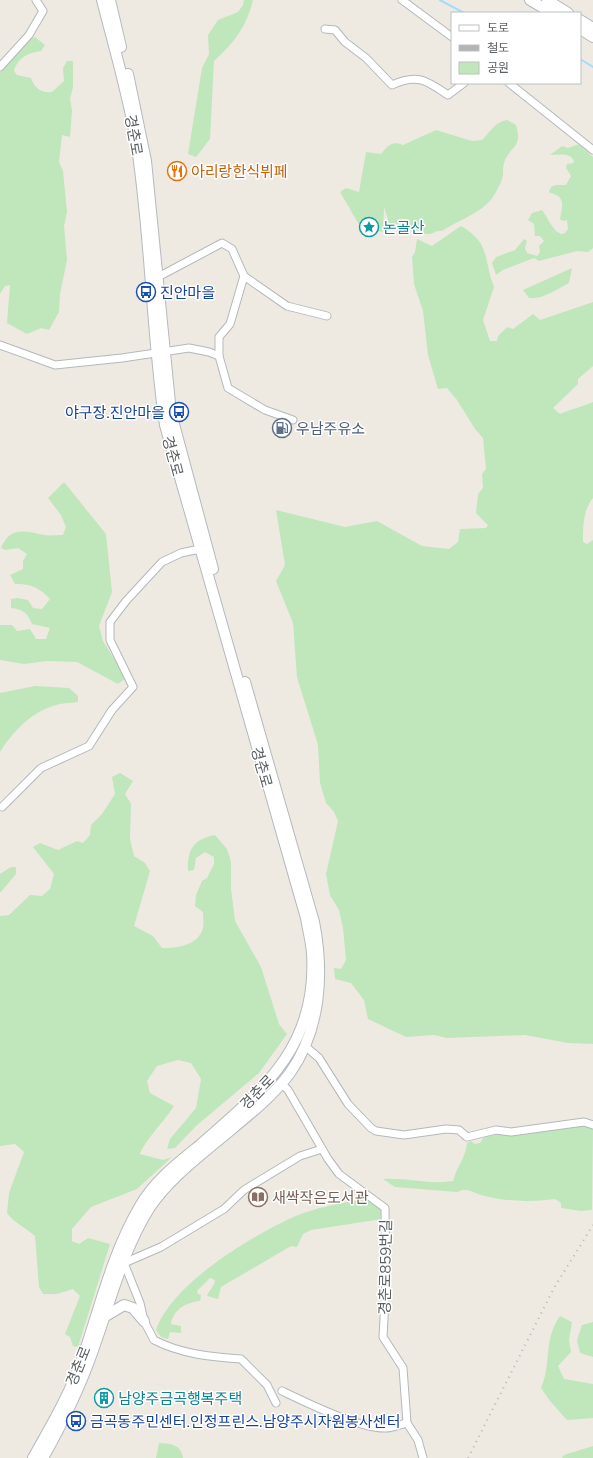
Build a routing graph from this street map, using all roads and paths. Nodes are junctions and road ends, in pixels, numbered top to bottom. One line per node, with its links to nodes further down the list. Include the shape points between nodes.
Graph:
1 (36, 0): 15 (street, via 43,11 30,35)
2 (102, 0): 23 (street, 경춘로, via 136,141)
3 (110, 0): 20 (street, 경춘로, via 138,115 146,160)
4 (402, 0): 13 (street)
5 (530, 0): 7 (street)
6 (547, 0): 8 (street)
7 (550, 12)
8 (566, 12)
9 (581, 21): 10 (street)
10 (593, 28)
11 (325, 29): 16 (street, via 335,30 392,85 404,79 425,80 448,95)
12 (581, 30): 14 (street)
13 (451, 36)
14 (593, 37)
15 (0, 67)
16 (463, 84)
17 (510, 84): 18 (street)
18 (593, 150)
19 (244, 276): 20 (street, via 232,249 222,243); 21 (street, via 287,306); 24 (street, via 230,324 219,337)
20 (158, 277): 23 (street, 경춘로)
21 (326, 316)
22 (0, 345): 23 (street, via 55,365)
23 (161, 352): 24 (street, via 189,348); 26 (street, 경춘로, via 165,425); 28 (street, 경춘로, via 170,413 184,467 314,922 320,955 320,984 316,1009)
24 (219, 356): 25 (street, via 228,388 265,410)
25 (293, 420)
26 (200, 549): 27 (street, via 181,552 162,562 110,622 110,640 133,687 112,710 89,746 41,768); 32 (street, 경춘로, via 306,918 312,951 312,979 309,1005 300,1034 284,1062 246,1105 157,1183 140,1205)
27 (2, 807)
28 (304, 1046): 29 (street, 경춘로); 30 (street, via 319,1058 348,1104 376,1131 404,1135 446,1129 459,1130 467,1137 496,1130 511,1132 584,1122)
29 (281, 1083): 31 (street, 경춘로859번길, via 288,1090); 32 (street, 경춘로, via 257,1108 167,1186 150,1208)
30 (593, 1125)
31 (322, 1148): 32 (street, via 300,1156 244,1190 224,1209 161,1247); 37 (street, 경춘로859번길, via 339,1174 385,1208 386,1282 383,1337 403,1368)
32 (120, 1261): 33 (street, 경춘로); 34 (street, via 140,1303); 38 (street, 경춘로, via 79,1366)
33 (104, 1317): 34 (street, via 124,1305 133,1308); 39 (street, 경춘로, via 75,1398)
34 (144, 1321): 36 (street, via 154,1340 174,1348 205,1356 241,1359 267,1385)
35 (282, 1391): 37 (street, via 316,1407 373,1427 388,1428)
36 (276, 1403)
37 (407, 1423): 40 (street, 경춘로859번길, via 418,1440)
38 (33, 1458)
39 (43, 1458)
40 (423, 1458)

